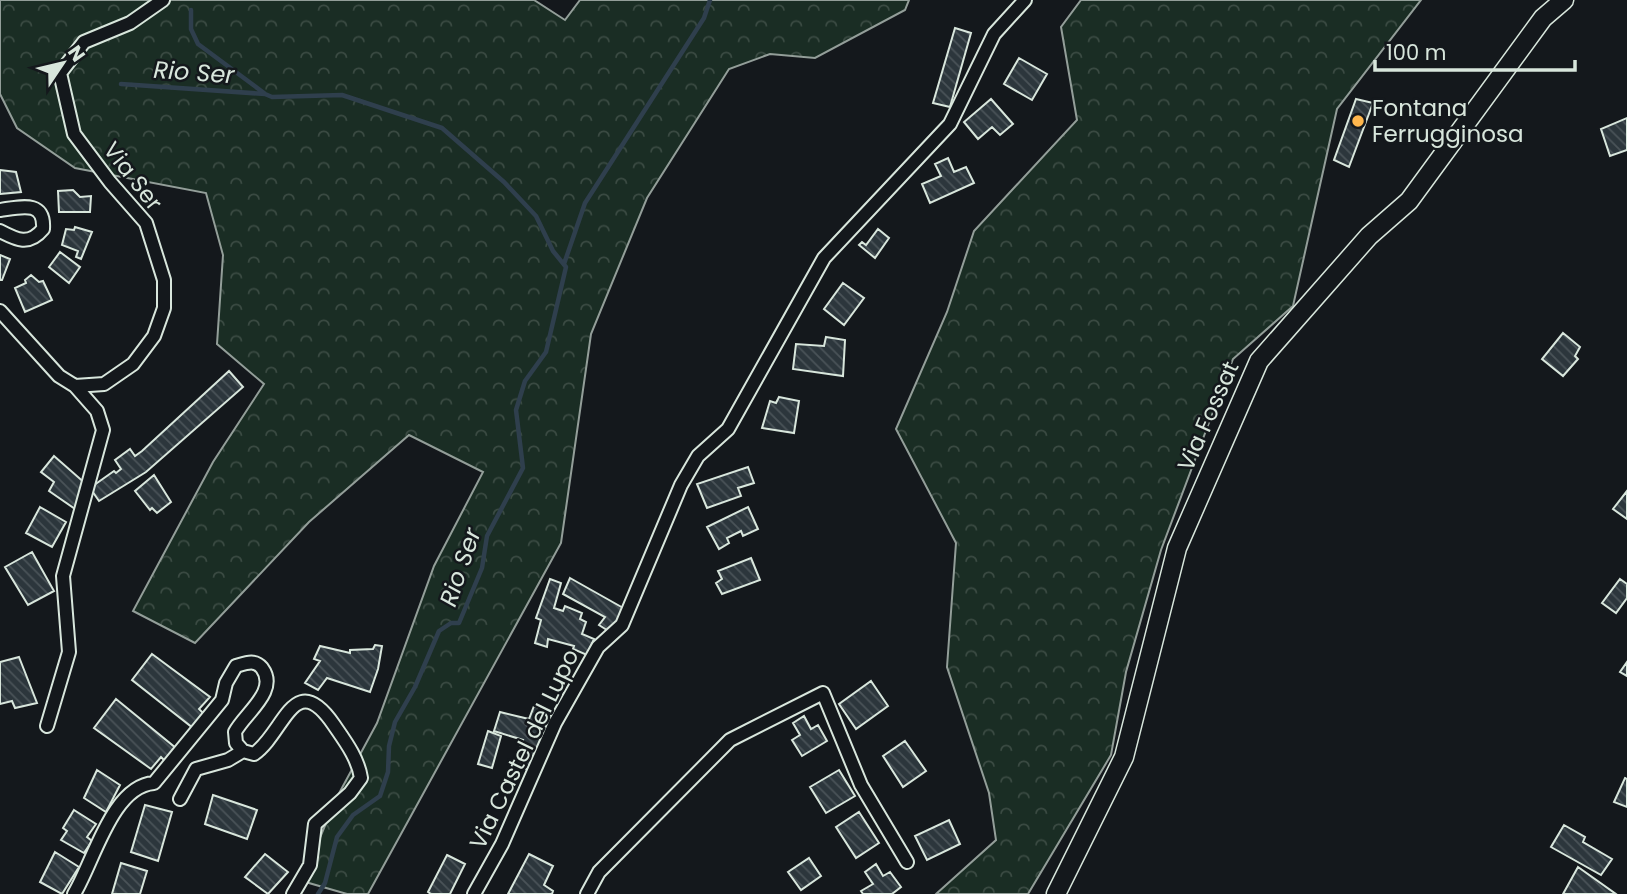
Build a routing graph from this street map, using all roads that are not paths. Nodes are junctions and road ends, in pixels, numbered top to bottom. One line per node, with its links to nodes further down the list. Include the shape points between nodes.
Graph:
1 (163, 0): 7 (street, Via Ser, via 130,23 84,42 60,73 74,134 146,223 164,280 164,308 154,336 134,364 104,384)
2 (1025, 0): 14 (street, Via Castel del Lupo, via 994,34 950,124 824,258 729,429 698,456 681,485 622,625 598,647 555,723 502,844)
3 (1564, 0): 16 (street, Via Fossat, via 1543,18 1409,201 1369,236 1259,361 1177,548 1124,757)
4 (0, 210): 5 (street, via 32,206 44,219 43,229 28,240 19,241)
5 (0, 231)
6 (0, 311): 7 (street, via 59,376)
7 (75, 386): 8 (street, via 97,411 103,430 63,576 69,652)
8 (47, 726)
9 (243, 751): 10 (street, via 195,769); 12 (street, via 235,732 266,692 266,675 259,664 249,662 236,666 222,700 154,783 126,795); 13 (street, via 254,754 264,747 292,707 314,701 359,769 361,778 350,793 315,824 310,866)
10 (180, 799)
11 (907, 862): 15 (street, via 861,785 822,693 730,740 599,872)
12 (74, 894)
13 (293, 894)
14 (474, 894)
15 (587, 894)
16 (1056, 894)

